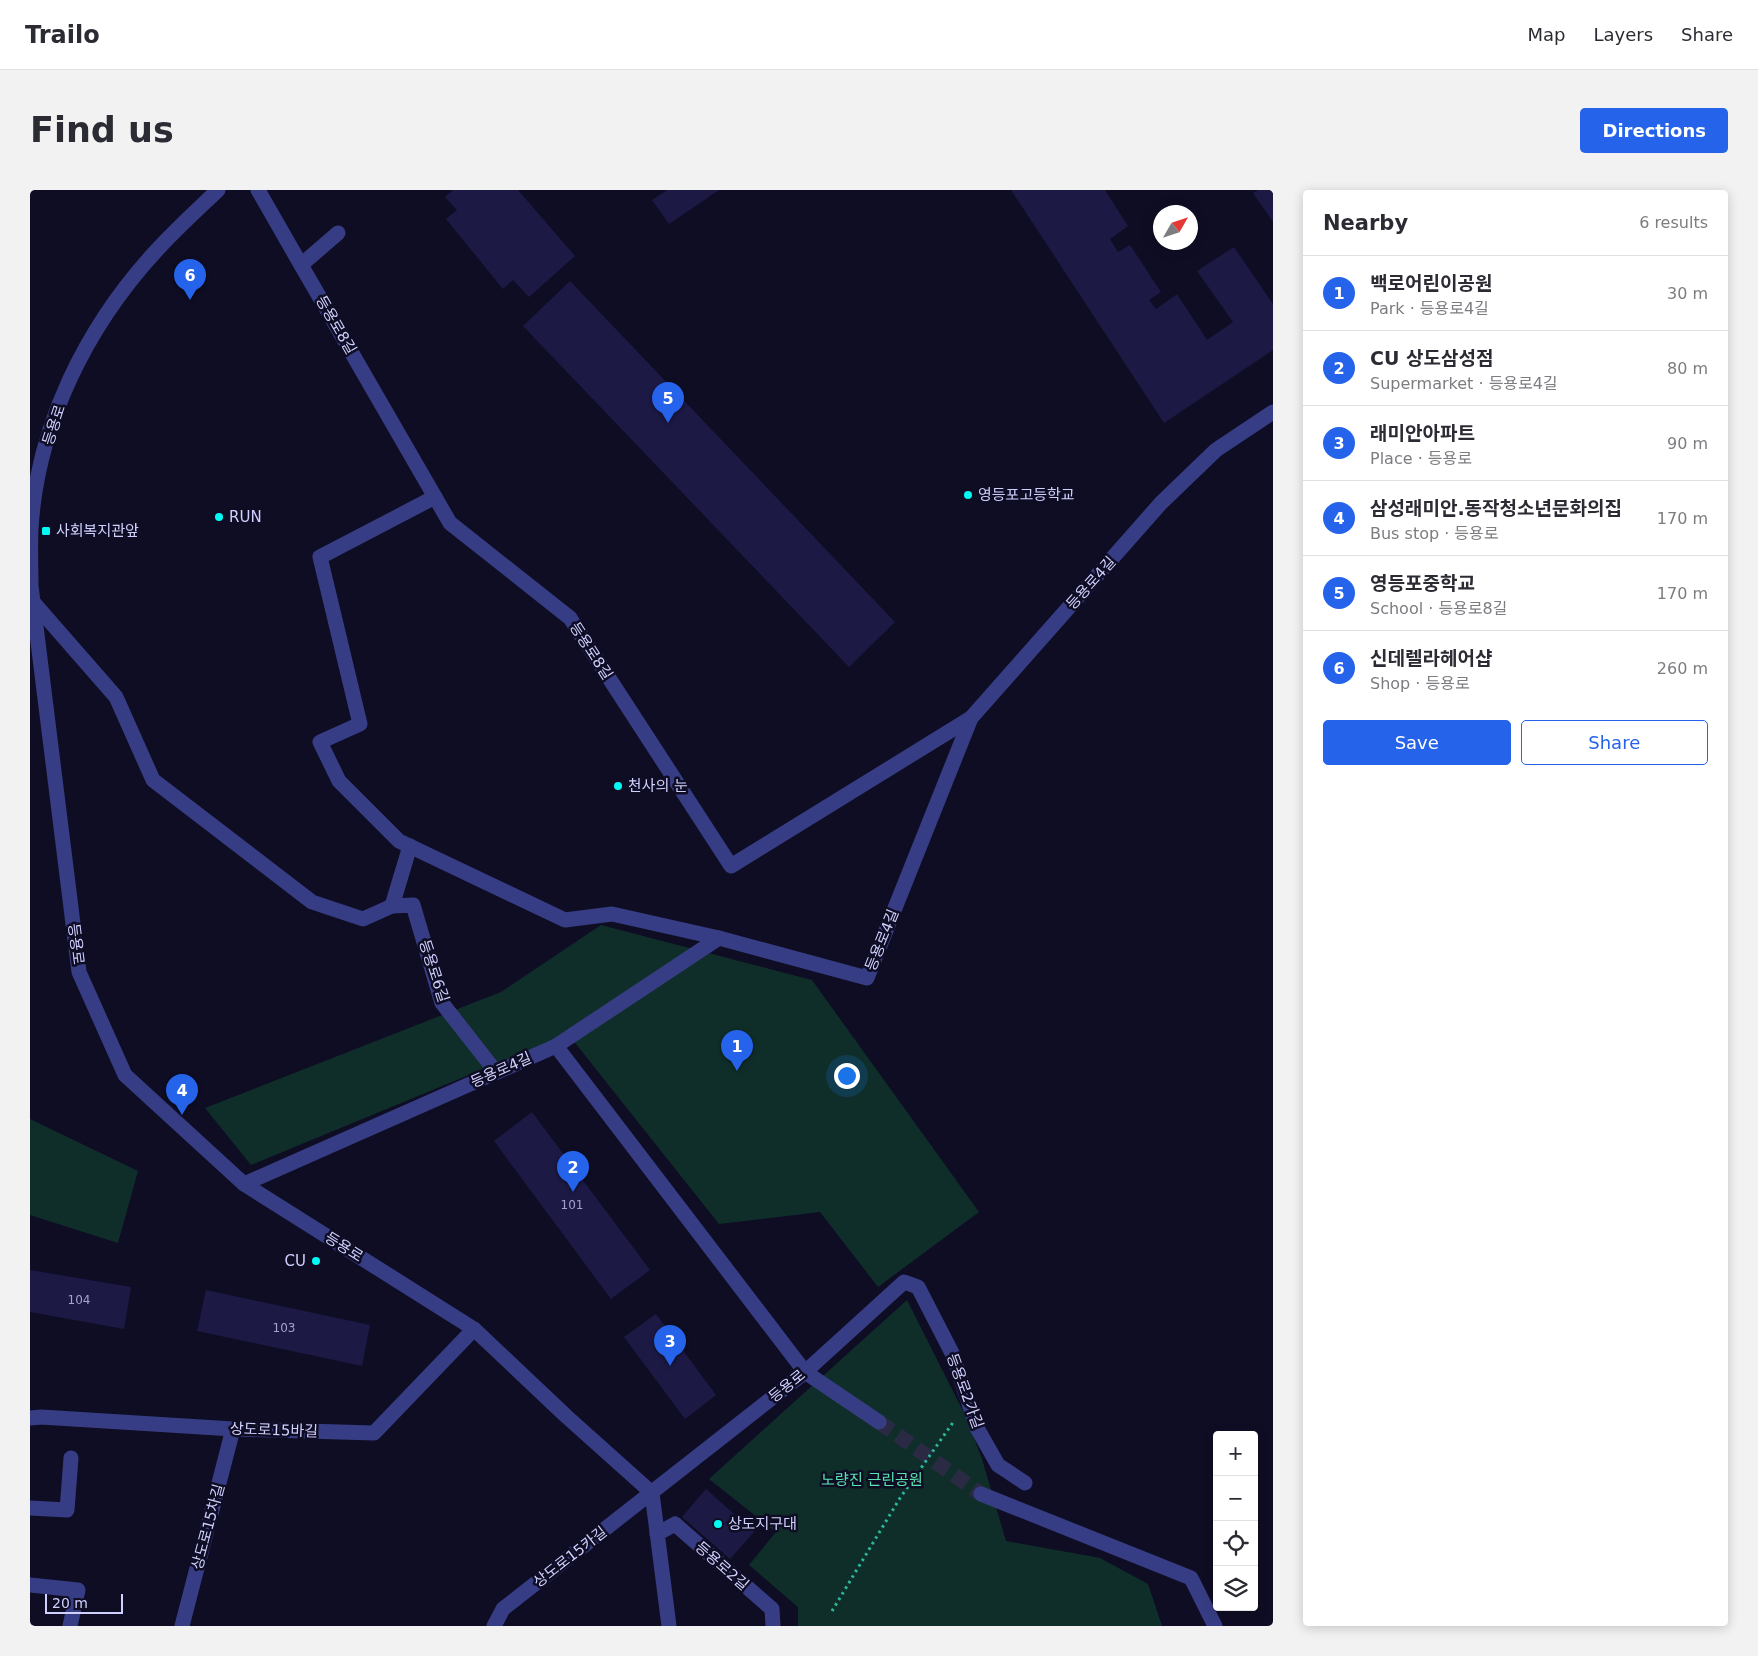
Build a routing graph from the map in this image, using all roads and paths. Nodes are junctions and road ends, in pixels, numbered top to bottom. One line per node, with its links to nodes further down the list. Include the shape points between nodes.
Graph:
1 (218, 190): 7 (street, 등용로, via 156,250 123,290 94,332 71,374 52,423 38,478 31,529)
2 (258, 190): 4 (street)
3 (338, 233): 4 (street)
4 (301, 265): 6 (street, 등용로8길)
5 (1273, 412): 9 (street, 등용로4길, via 1216,450 1161,503)
6 (436, 497): 9 (street, 등용로8길, via 450,523 570,618 731,866); 10 (street, via 320,557 360,724 320,742 339,780 399,841)
7 (30, 586): 8 (street, 등용로)
8 (33, 602): 11 (street, via 116,697 153,780 312,902 363,919); 15 (street, 등용로, via 79,972 125,1075)
9 (971, 718): 12 (street, 등용로4길, via 867,978)
10 (410, 846): 11 (street); 12 (street, via 565,920 612,914)
11 (392, 906): 14 (street, 등용로6길, via 413,905 442,1003)
12 (720, 938): 13 (street, 등용로4길)
13 (556, 1046): 14 (street, 등용로4길); 18 (street)
14 (496, 1072): 15 (street, 등용로4길)
15 (244, 1184): 17 (street, 등용로)
16 (918, 1287): 18 (street, 등용로, via 904,1282); 19 (street, 등용로2가길, via 953,1355)
17 (474, 1329): 22 (street, 상도로15바길, via 374,1434); 25 (street, 등용로)
18 (805, 1372): 21 (street); 25 (street, 등용로)
19 (971, 1409): 24 (street, 등용로2가길, via 977,1428 998,1465); 30 (path, via 951,1423 900,1498)
20 (30, 1418): 22 (street, 상도로15바길)
21 (878, 1422)
22 (233, 1429): 32 (street, 상도로15차길)
23 (71, 1458): 27 (street, via 67,1510)
24 (1025, 1483)
25 (652, 1493): 28 (street); 33 (street, 상도로15카길, via 503,1609)
26 (981, 1494): 36 (street, via 1191,1578)
27 (30, 1508)
28 (657, 1534): 34 (street); 35 (street, 등용로2길, via 675,1524 772,1609)
29 (30, 1585): 31 (street, via 78,1590)
30 (832, 1611)
31 (70, 1626)
32 (182, 1626)
33 (494, 1626)
34 (669, 1626)
35 (773, 1626)
36 (1215, 1626)

